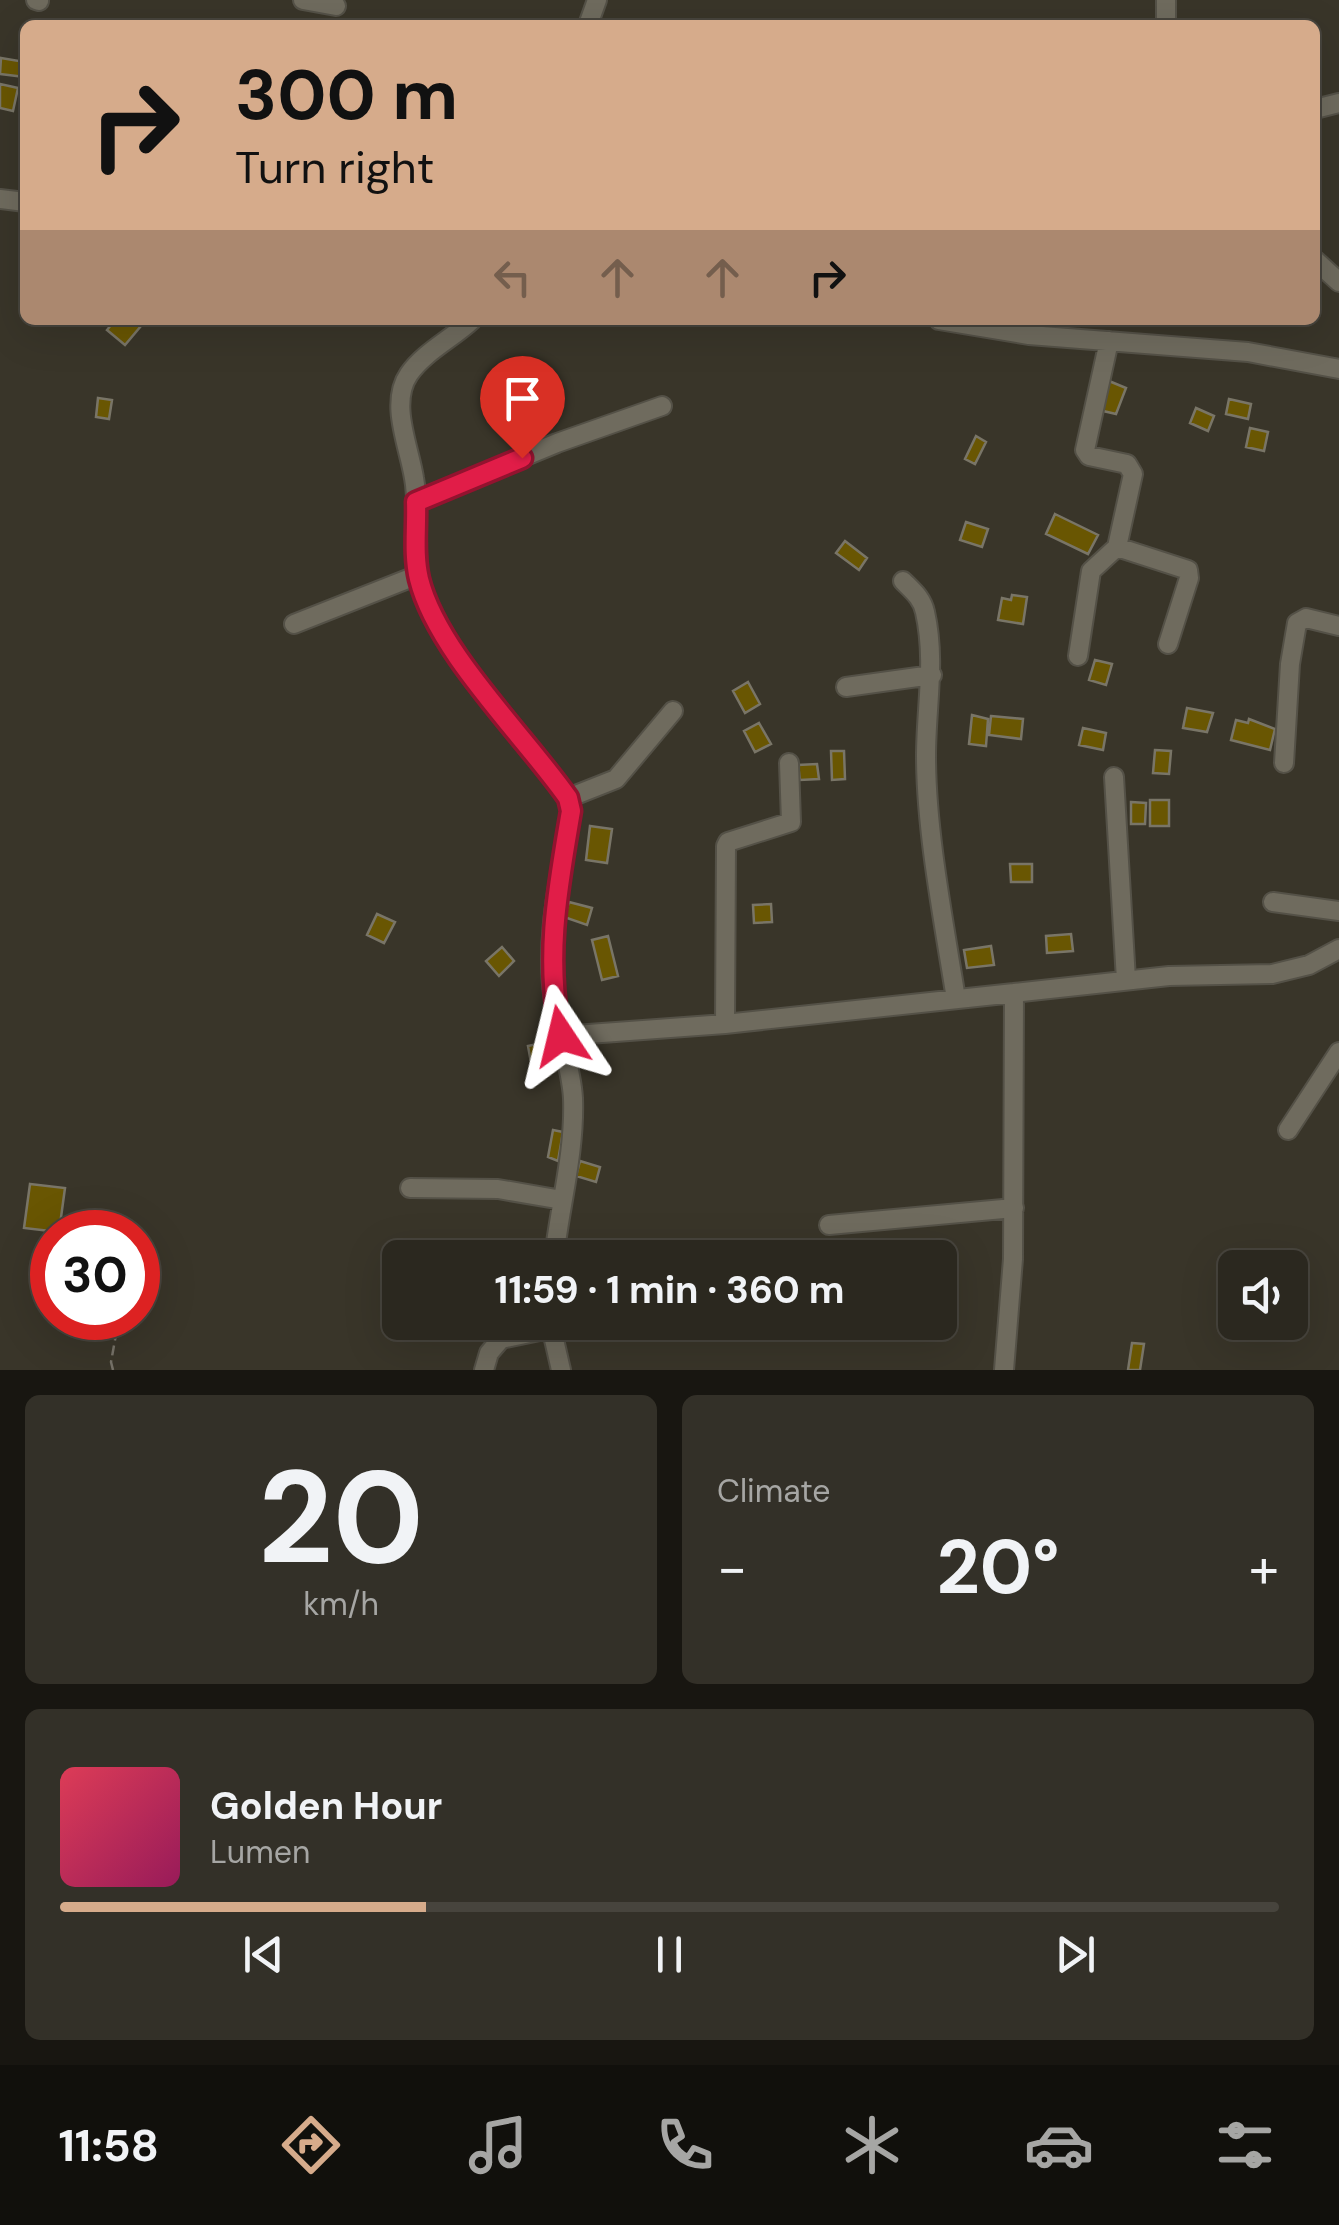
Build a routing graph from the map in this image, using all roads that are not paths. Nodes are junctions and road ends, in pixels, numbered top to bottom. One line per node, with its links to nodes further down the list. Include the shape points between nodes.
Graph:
1 (303, 0): 2 (street)
2 (338, 3)
3 (1320, 265): 4 (street)
4 (1339, 282)
5 (466, 325): 10 (street, via 419,362 402,387)
6 (969, 325): 7 (street)
7 (1109, 341): 8 (street, via 1248,352); 11 (street, via 1084,450 1132,469)
8 (1339, 369)
9 (662, 406): 10 (street)
10 (416, 502): 12 (street)
11 (1117, 547): 16 (street, via 1188,570); 17 (street, via 1091,571)
12 (418, 575): 14 (street); 24 (street, via 433,618)
13 (904, 581): 18 (street, via 924,608)
14 (294, 624)
15 (1339, 626): 22 (street, via 1306,618 1297,624)
16 (1168, 644)
17 (1078, 656)
18 (932, 674): 19 (street); 30 (street, via 926,758)
19 (846, 686)
20 (673, 712): 24 (street, via 616,780)
21 (789, 763): 31 (street, via 791,822 726,846)
22 (1284, 763)
23 (1114, 777): 28 (street)
24 (568, 798): 32 (street, via 551,964)
25 (1273, 902): 26 (street)
26 (1339, 911)
27 (1339, 949): 28 (street, via 1272,974)
28 (1126, 980): 29 (street)
29 (1014, 992): 30 (street); 37 (street)
30 (956, 999): 31 (street)
31 (725, 1024): 32 (street)
32 (561, 1036): 36 (street, via 573,1113)
33 (1339, 1052): 34 (street, via 1288,1130)
34 (1339, 1070)
35 (410, 1188): 36 (street, via 498,1189)
36 (562, 1200): 39 (street)
37 (1014, 1208): 38 (street); 44 (street)
38 (829, 1225)
39 (556, 1240)
40 (500, 1340): 42 (street)
41 (555, 1340): 43 (street)
42 (484, 1370)
43 (561, 1370)
44 (1004, 1370)

